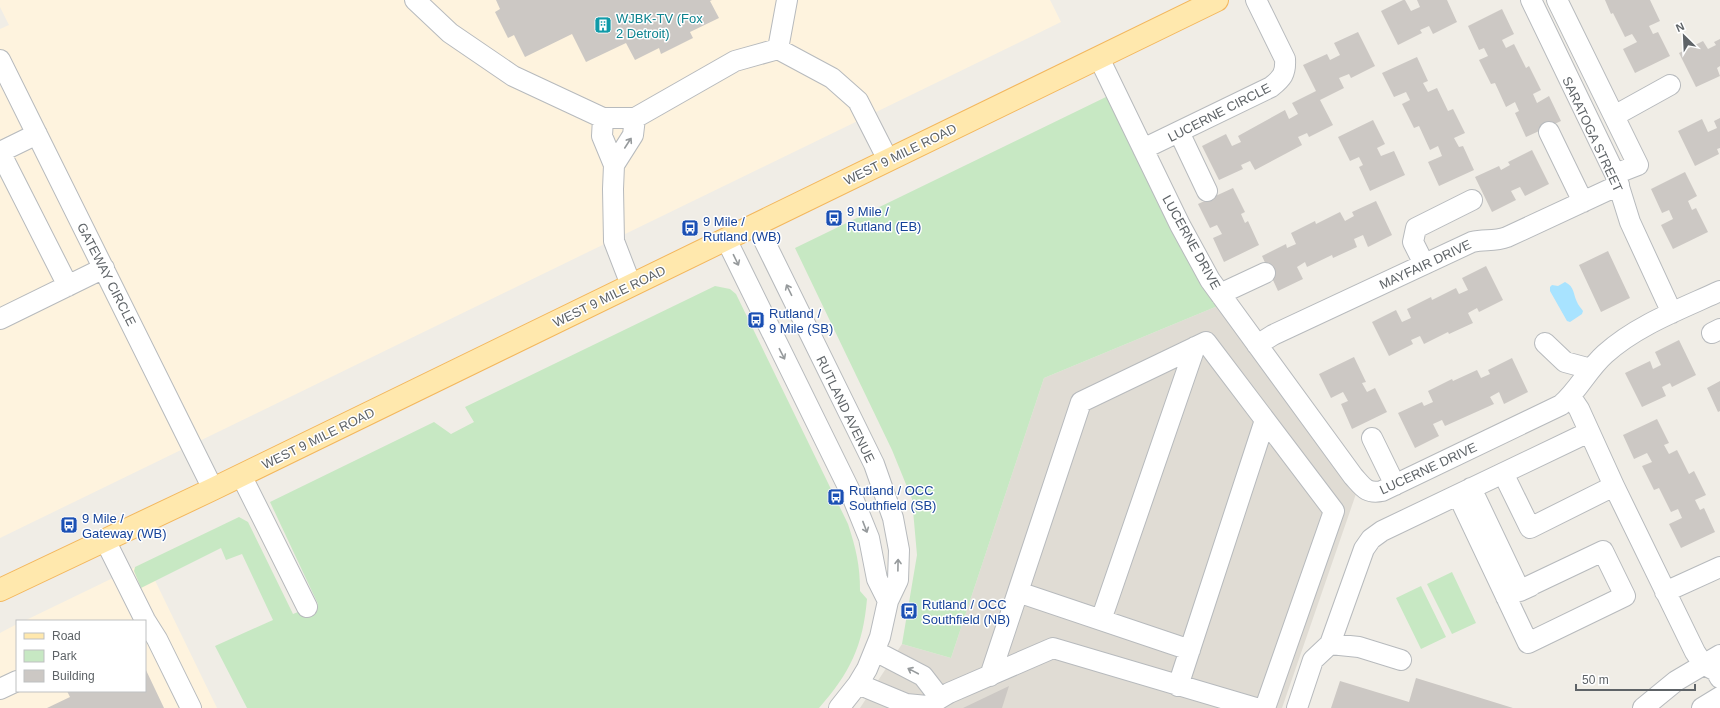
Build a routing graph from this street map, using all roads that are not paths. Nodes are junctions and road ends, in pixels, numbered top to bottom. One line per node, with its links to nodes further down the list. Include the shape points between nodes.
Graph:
1 (415, 0): 16 (street, via 450,33 514,76)
2 (787, 0): 8 (street)
3 (1217, 0): 10 (main road, WEST 9 MILE ROAD)
4 (1256, 0): 18 (street, LUCERNE CIRCLE, via 1285,59 1286,69 1280,80)
5 (1531, 0): 9 (street, SARATOGA STREET)
6 (1558, 0): 7 (street)
7 (1576, 39): 9 (street); 13 (street)
8 (778, 49): 17 (street, via 735,61); 23 (street, via 832,78 858,101)
9 (1554, 50): 14 (street, SARATOGA STREET)
10 (1099, 58): 21 (street, LUCERNE DRIVE); 23 (main road, WEST 9 MILE ROAD)
11 (0, 60): 20 (street, GATEWAY CIRCLE)
12 (1670, 85): 15 (street)
13 (1600, 89): 14 (street); 15 (street)
14 (1578, 100): 25 (street, SARATOGA STREET)
15 (1614, 116): 25 (street, MAYFAIR DRIVE, via 1638,165)
16 (603, 118): 17 (street); 24 (street, via 602,136)
17 (635, 118): 24 (street, one-way to 17, via 634,135)
18 (1179, 132): 21 (street, LUCERNE CIRCLE); 26 (street)
19 (1549, 132): 28 (street)
20 (37, 134): 22 (street); 32 (street, GATEWAY CIRCLE)
21 (1143, 149): 37 (street, LUCERNE DRIVE, via 1190,245)
22 (0, 152): 35 (street)
23 (888, 160): 29 (main road, WEST 9 MILE ROAD)
24 (614, 165): 34 (street, via 614,241)
25 (1617, 179): 28 (street, MAYFAIR DRIVE); 38 (street, SARATOGA STREET, via 1630,222)
26 (1207, 191)
27 (1472, 200): 31 (street, via 1416,228 1413,242)
28 (1583, 202): 31 (street, MAYFAIR DRIVE, via 1507,237 1496,241 1472,242)
29 (756, 224): 30 (main road, WEST 9 MILE ROAD); 45 (street, RUTLAND AVENUE, one-way to 29)
30 (726, 239): 34 (main road, WEST 9 MILE ROAD); 46 (street, one-way to 46)
31 (1424, 264): 41 (street, MAYFAIR DRIVE, via 1273,335)
32 (104, 268): 35 (street); 56 (street, GATEWAY CIRCLE)
33 (1265, 273): 37 (street)
34 (631, 285): 52 (main road, WEST 9 MILE ROAD)
35 (68, 286): 39 (street)
36 (1720, 291): 38 (street)
37 (1220, 294): 41 (street, LUCERNE DRIVE)
38 (1672, 313): 43 (street, via 1616,344)
39 (0, 319)
40 (1545, 343): 43 (street, via 1565,362)
41 (1257, 345): 54 (street, LUCERNE DRIVE, via 1360,484 1373,493)
42 (1195, 347): 47 (street, via 1206,342); 61 (street, via 1081,402); 67 (street)
43 (1591, 368): 44 (street)
44 (1571, 397): 48 (street); 54 (street, LUCERNE DRIVE, via 1550,411)
45 (842, 399): 46 (street); 50 (street, RUTLAND AVENUE)
46 (812, 414): 53 (street)
47 (1265, 420): 70 (street); 86 (street, via 1334,511)
48 (1588, 432): 51 (street); 55 (street)
49 (1372, 438): 54 (street)
50 (874, 464): 53 (street); 64 (street, RUTLAND AVENUE, one-way to 50, via 898,580 899,550 893,518)
51 (1503, 473): 55 (street, via 1530,528); 57 (street)
52 (241, 475): 56 (main road, WEST 9 MILE ROAD); 65 (street)
53 (843, 478): 64 (street, one-way to 64, via 869,538 877,580)
54 (1395, 485)
55 (1614, 486): 62 (street)
56 (213, 489): 58 (main road, WEST 9 MILE ROAD)
57 (1464, 492): 63 (street); 69 (street, via 1382,531 1371,539 1364,549)
58 (105, 540): 60 (main road, WEST 9 MILE ROAD); 66 (street)
59 (1720, 567): 62 (street)
60 (0, 590)
61 (1018, 592): 67 (street); 75 (street)
62 (1665, 592): 74 (street, via 1694,652)
63 (1513, 594): 63 (street, via 1528,643 1625,596 1603,551)
64 (888, 601): 71 (street, RUTLAND AVENUE)
65 (307, 607)
66 (144, 620)
67 (1101, 620): 70 (street)
68 (146, 624): 83 (street, via 157,639)
69 (1330, 644): 73 (street, via 1359,647); 87 (street, via 1314,660)
70 (1190, 650): 79 (street)
71 (875, 651): 78 (street, RUTLAND AVENUE); 82 (street, one-way to 71, via 923,676)
72 (1720, 655): 74 (street)
73 (1401, 660)
74 (1703, 664): 76 (street, via 1716,671); 88 (street, via 1676,681)
75 (990, 676): 79 (street, via 1053,648); 82 (street)
76 (1720, 678)
77 (16, 681): 80 (street)
78 (858, 684): 82 (street, via 906,704 927,706); 84 (street, RUTLAND AVENUE)
79 (1178, 686): 85 (street)
80 (0, 689)
81 (1720, 697): 89 (street)
82 (940, 698)
83 (191, 708)
84 (839, 708)
85 (1256, 708)
86 (1265, 708)
87 (1297, 708)
88 (1643, 708)
89 (1702, 708)

